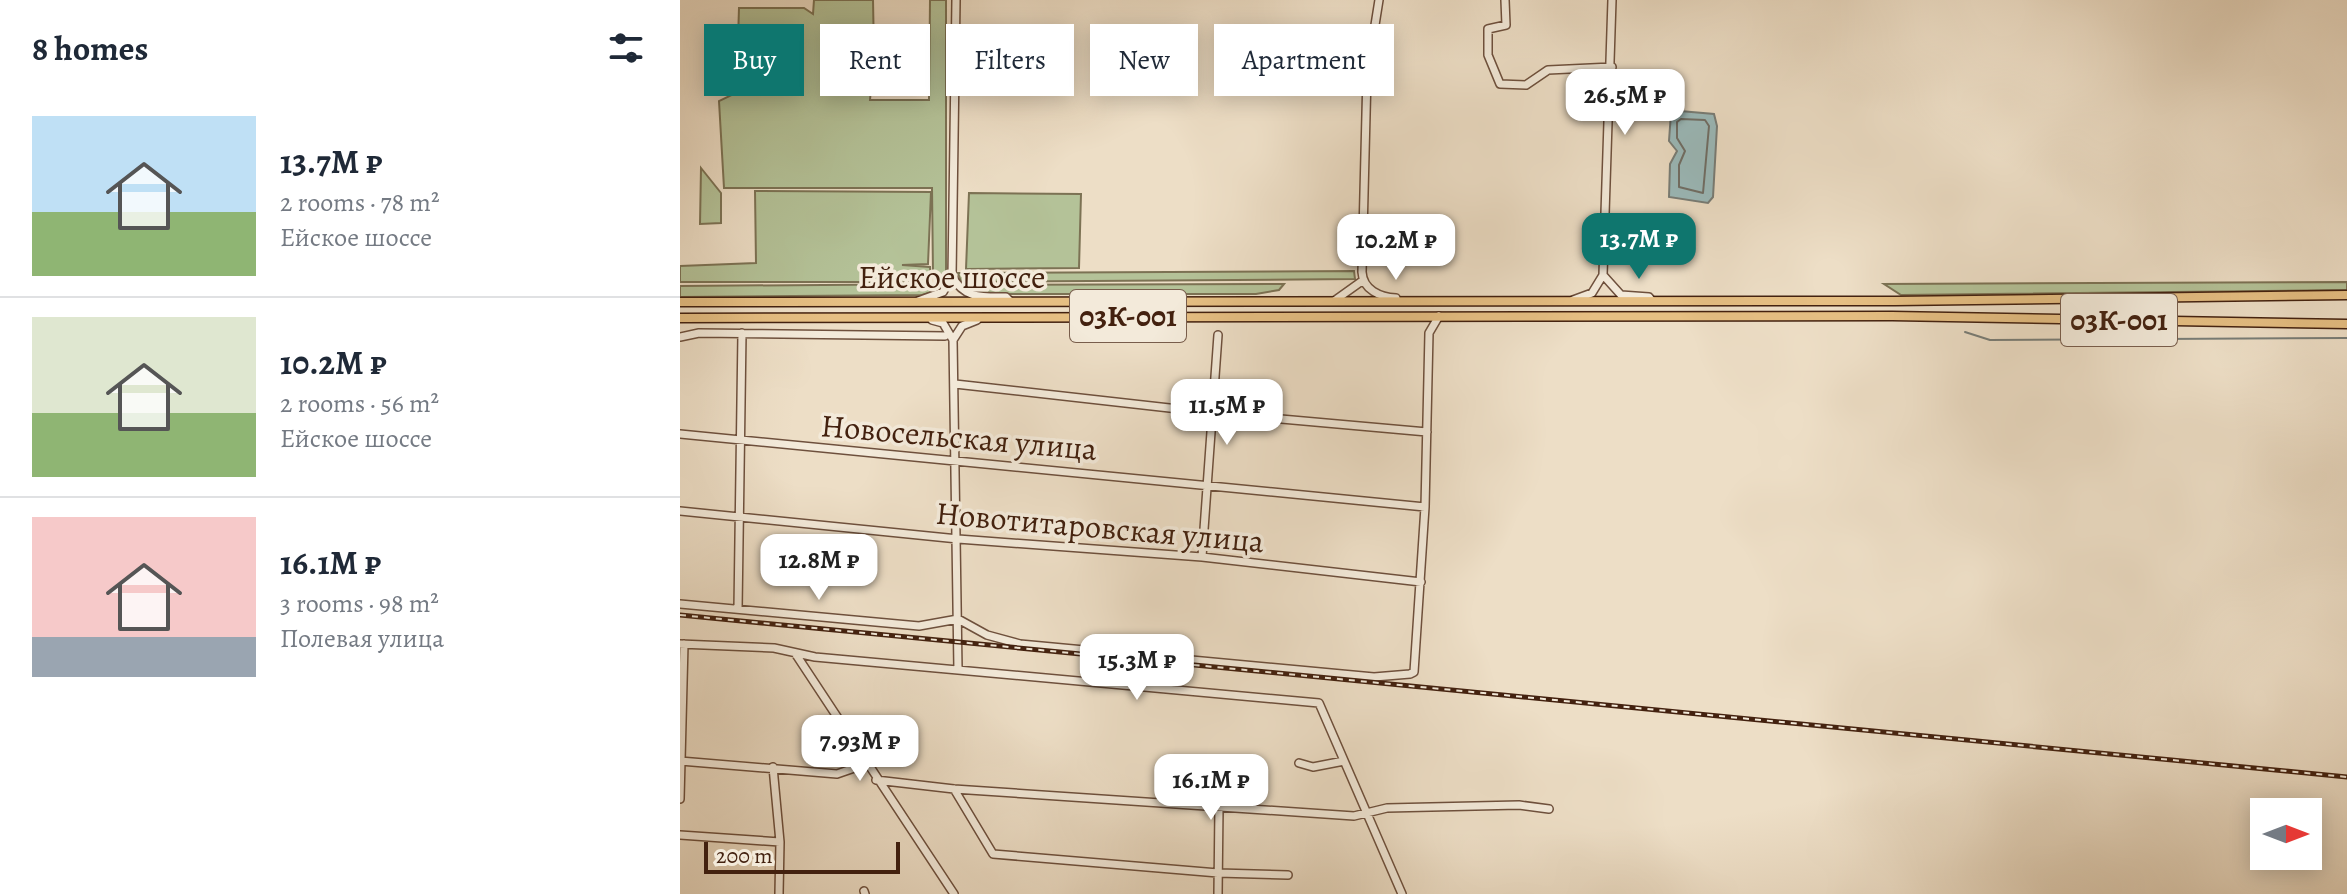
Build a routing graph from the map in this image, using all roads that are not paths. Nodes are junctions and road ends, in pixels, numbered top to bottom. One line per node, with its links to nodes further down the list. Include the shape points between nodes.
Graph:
1 (956, 0): 9 (street)
2 (1379, 0): 5 (street)
3 (1505, 0): 6 (street, via 1506,25 1488,29 1488,55 1500,84 1526,85 1548,70)
4 (1612, 0): 6 (street)
5 (1376, 24)
6 (1612, 67): 8 (street)
7 (1369, 96): 10 (street)
8 (1603, 275): 16 (street, via 1592,293); 17 (street, via 1621,295)
9 (952, 276): 12 (street, via 943,292); 13 (street, via 974,297)
10 (1362, 281): 14 (street); 15 (street, via 1385,297)
11 (2347, 295): 17 (main road, Ейское шоссе / 03К-001)
12 (918, 301): 13 (main road, Ейское шоссе / 03К-001); 18 (main road, Ейское шоссе / 03К-001)
13 (1010, 301): 14 (main road, Ейское шоссе / 03К-001)
14 (1334, 301): 15 (main road, Ейское шоссе / 03К-001)
15 (1416, 301): 16 (main road, Ейское шоссе / 03К-001)
16 (1573, 301): 17 (main road, Ейское шоссе / 03К-001)
17 (1652, 301)
18 (680, 302)
19 (984, 316): 20 (main road, Ейское шоссе / 03К-001); 22 (main road, Ейское шоссе / 03К-001); 30 (street, via 962,326)
20 (1415, 316): 21 (main road, Ейское шоссе / 03К-001); 26 (street)
21 (1439, 316): 24 (main road, Ейское шоссе / 03К-001); 26 (street)
22 (908, 317): 23 (main road, 03К-001); 30 (street, via 943,323)
23 (680, 318)
24 (2347, 324)
25 (742, 333): 28 (street); 29 (street); 35 (street)
26 (1429, 333): 33 (street)
27 (1218, 335): 32 (street)
28 (945, 336)
29 (680, 337)
30 (953, 340): 31 (street)
31 (955, 384): 32 (street); 36 (street)
32 (1214, 413): 33 (street); 37 (street)
33 (1427, 432): 38 (street)
34 (680, 434): 35 (street, Новосельская улица)
35 (740, 441): 36 (street, Новосельская улица); 40 (street)
36 (956, 460): 37 (street, Новосельская улица); 41 (street)
37 (1208, 485): 38 (street, Новосельская улица); 42 (street)
38 (1425, 507): 43 (street)
39 (680, 511): 40 (street, Новотитаровская улица)
40 (737, 516): 41 (street, Новотитаровская улица); 45 (street)
41 (958, 539): 42 (street, Новотитаровская улица); 46 (street)
42 (1202, 557): 43 (street, Новотитаровская улица)
43 (1421, 582): 46 (street, via 1414,672 1395,678 1020,644)
44 (680, 604): 45 (street)
45 (738, 609): 46 (street, via 919,626)
46 (958, 619): 49 (street)
47 (682, 644): 48 (street); 50 (street)
48 (795, 653): 49 (street); 53 (street)
49 (958, 669): 51 (street, via 1319,703)
50 (681, 761): 54 (street); 57 (street)
51 (1344, 761): 52 (street, via 1313,767); 60 (street)
52 (1299, 763)
53 (866, 764): 54 (street, via 837,774); 55 (street)
54 (773, 767): 62 (street)
55 (876, 780): 56 (street); 66 (street)
56 (954, 789): 58 (street); 63 (street, via 993,854)
57 (680, 799)
58 (1219, 807): 60 (street); 63 (street)
59 (1549, 809): 60 (street, via 1387,808)
60 (1366, 814): 68 (street)
61 (680, 835): 62 (street)
62 (780, 842): 65 (street)
63 (1218, 873): 64 (street); 67 (street)
64 (1288, 875)
65 (779, 894)
66 (954, 894)
67 (1218, 894)
68 (1402, 894)

